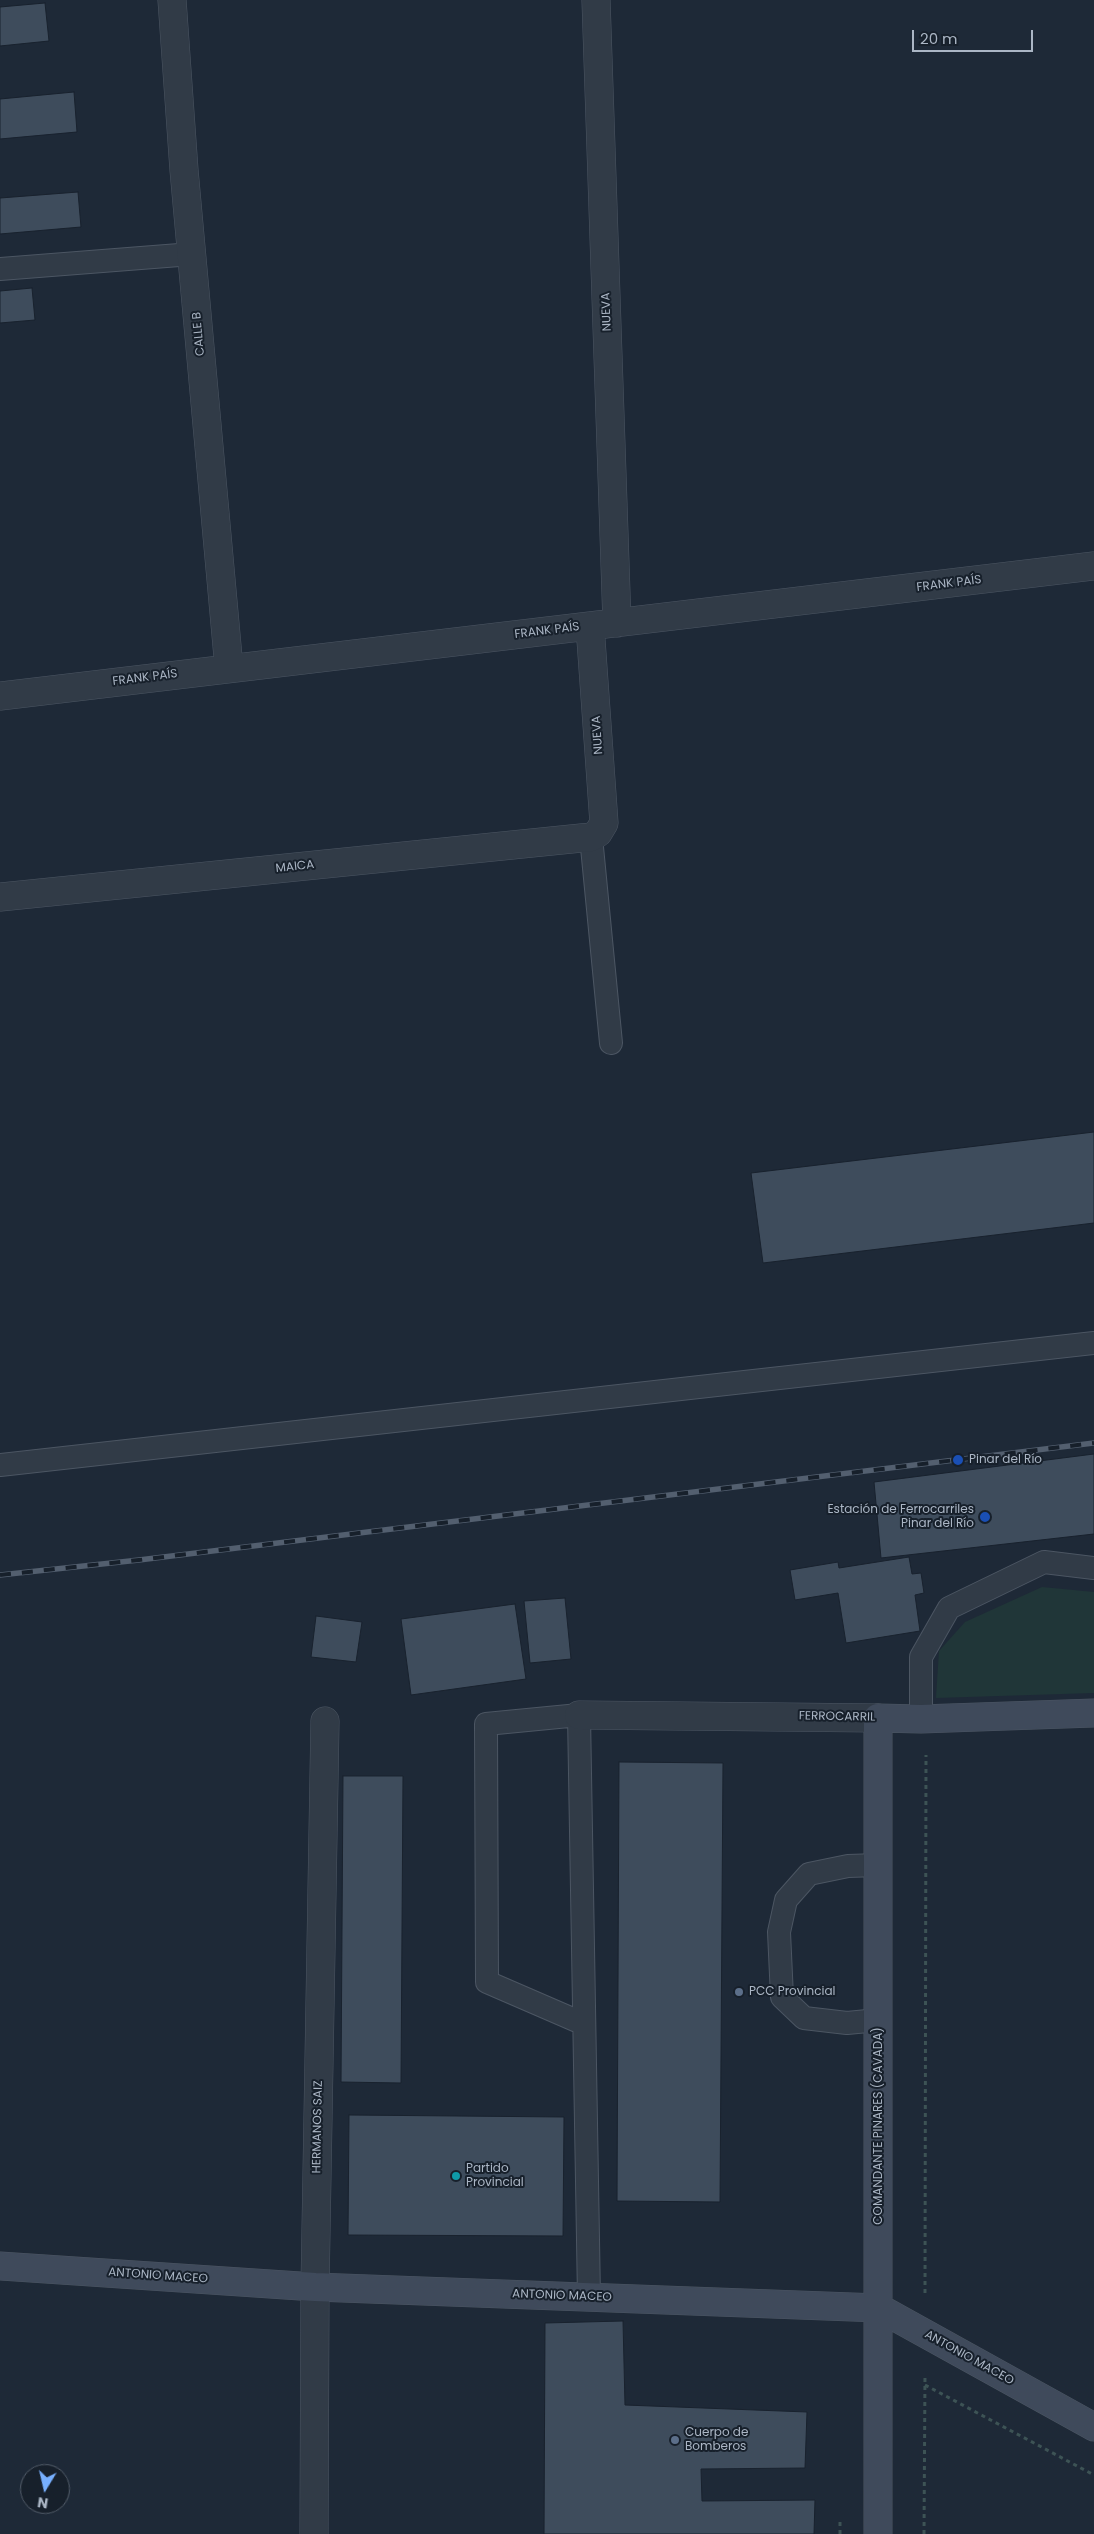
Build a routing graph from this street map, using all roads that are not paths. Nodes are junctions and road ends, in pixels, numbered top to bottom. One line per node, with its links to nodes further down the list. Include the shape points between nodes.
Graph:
1 (172, 0): 3 (street, CALLE B)
2 (596, 0): 6 (street, NUEVA)
3 (192, 254): 4 (lane); 8 (street, CALLE B)
4 (0, 269)
5 (1094, 566): 6 (street, FRANK PAÍS)
6 (617, 623): 7 (street, FRANK PAÍS)
7 (590, 626): 8 (street, FRANK PAÍS); 10 (street, NUEVA, via 604,823)
8 (229, 668): 9 (street, FRANK PAÍS)
9 (0, 696)
10 (591, 837): 11 (street, MAICA); 12 (lane)
11 (0, 897)
12 (611, 1043)
13 (1094, 1343): 14 (lane)
14 (0, 1465)
15 (1094, 1568): 19 (lane, via 1044,1562 949,1608 921,1657)
16 (1094, 1713): 19 (main road, FERROCARRIL)
17 (579, 1715): 18 (street, FERROCARRIL); 23 (lane); 23 (lane, via 486,1724 487,1982)
18 (878, 1718): 19 (main road, FERROCARRIL); 21 (main road, COMANDANTE PINARES (CAVADA))
19 (921, 1719)
20 (325, 1720): 25 (street, HERMANOS SAIZ)
21 (878, 1865): 22 (main road, COMANDANTE PINARES (CAVADA)); 22 (lane, via 848,1866 809,1874 786,1900 779,1932 782,1997 804,2018 847,2023)
22 (878, 2020): 27 (main road, COMANDANTE PINARES (CAVADA))
23 (584, 2024): 26 (lane)
24 (0, 2266): 25 (main road, ANTONIO MACEO)
25 (315, 2287): 26 (main road, ANTONIO MACEO); 29 (street, HERMANOS SAIZ)
26 (589, 2298): 27 (main road, ANTONIO MACEO)
27 (879, 2308): 28 (main road, ANTONIO MACEO); 30 (main road, COMANDANTE PINARES (CAVADA))
28 (1094, 2427)
29 (314, 2534)
30 (878, 2534)

